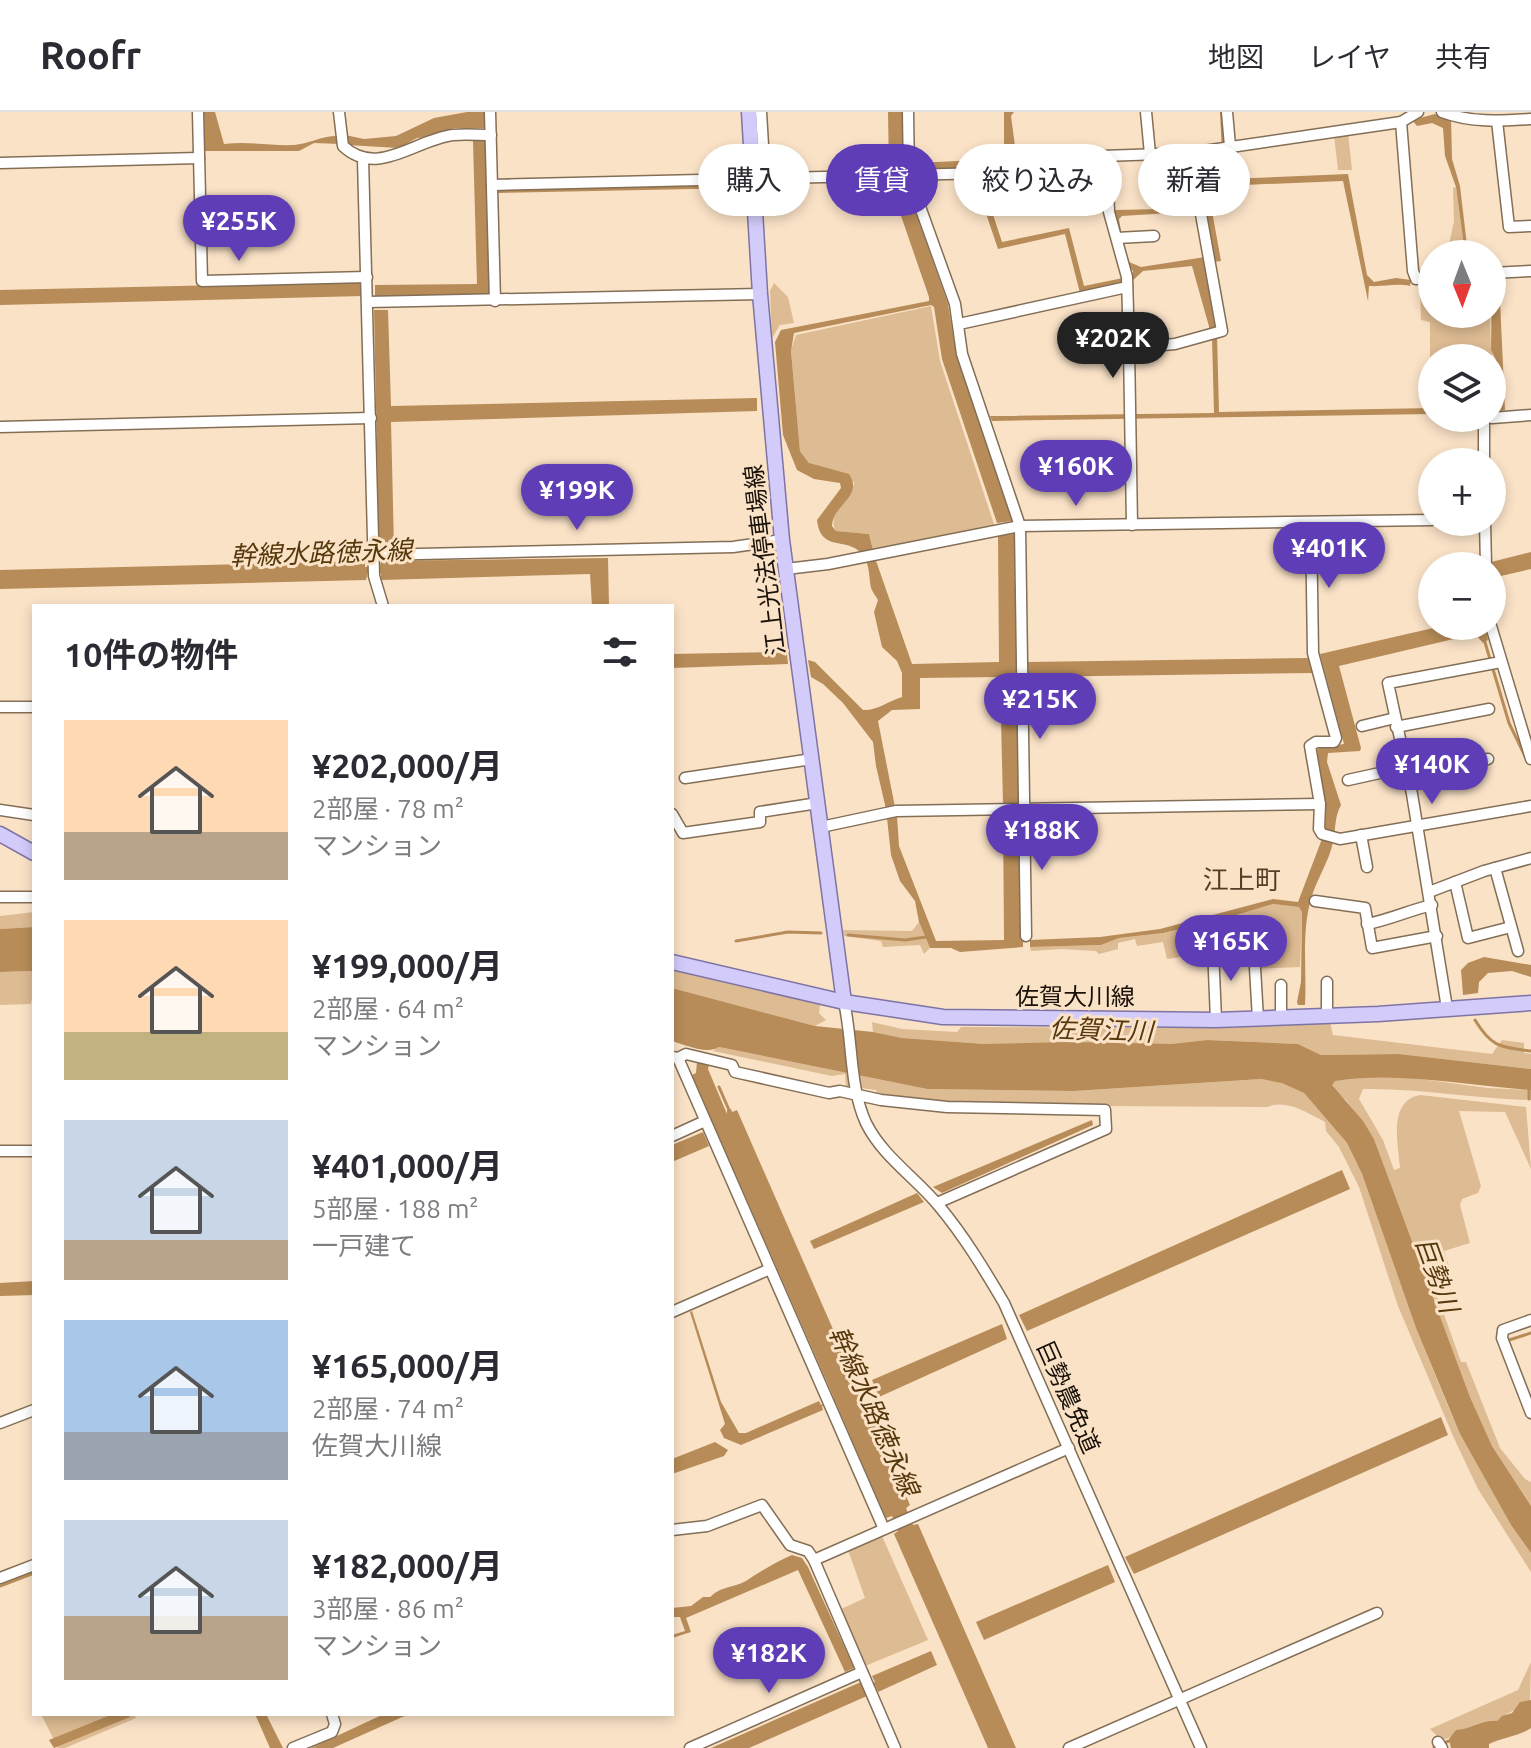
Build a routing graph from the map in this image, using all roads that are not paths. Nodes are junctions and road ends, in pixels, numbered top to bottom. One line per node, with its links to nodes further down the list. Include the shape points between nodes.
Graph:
1 (198, 112): 21 (street)
2 (339, 112): 22 (street, via 343,146)
3 (490, 112): 14 (street)
4 (749, 112): 15 (main road, 江上光法停車場線)
5 (761, 112): 16 (street)
6 (908, 112): 17 (street)
7 (1146, 112): 18 (street)
8 (1227, 112): 19 (street)
9 (1442, 112): 10 (street)
10 (1459, 115): 13 (street)
11 (1410, 117): 20 (street); 36 (street, via 1413,271)
12 (1531, 119): 13 (street)
13 (1497, 121): 30 (street, via 1509,227)
14 (482, 135): 22 (street, via 452,135 381,159); 25 (street)
15 (754, 144)
16 (761, 144)
17 (904, 144)
18 (1156, 144)
19 (1226, 144)
20 (1244, 144)
21 (199, 158): 23 (street); 35 (street, via 202,281)
22 (363, 159): 35 (street)
23 (0, 163)
24 (698, 180): 25 (street)
25 (492, 185): 39 (street)
26 (760, 216): 38 (main road, 江上光法停車場線)
27 (917, 216): 41 (street)
28 (1111, 216): 32 (street)
29 (1201, 216): 42 (street, via 1222,331 1175,344)
30 (1531, 226)
31 (1154, 236): 32 (street)
32 (1120, 237): 37 (street)
33 (1531, 271): 34 (street)
34 (1506, 272)
35 (367, 277): 40 (street)
36 (1418, 279)
37 (1127, 282): 41 (street); 42 (street)
38 (760, 294): 39 (street); 51 (main road, 江上光法停車場線)
39 (495, 301): 40 (street)
40 (368, 302): 45 (street)
41 (959, 324): 50 (street, via 962,354)
42 (1129, 348): 49 (street)
43 (1531, 415): 44 (street)
44 (1506, 417)
45 (371, 418): 46 (street); 52 (street)
46 (0, 427)
47 (1418, 520): 48 (street)
48 (1311, 523): 49 (street); 69 (street, via 1316,665 1336,738 1310,746)
49 (1132, 525): 50 (street)
50 (1010, 528): 53 (street); 71 (street, via 1022,670)
51 (782, 540): 52 (street); 53 (main road, 江上光法停車場線)
52 (374, 565): 54 (street)
53 (786, 569): 63 (main road, 江上光法停車場線)
54 (383, 604)
55 (1493, 640): 56 (street)
56 (1496, 664): 60 (street, via 1388,683); 62 (street)
57 (0, 707): 58 (street)
58 (32, 707)
59 (1489, 709): 60 (street)
60 (1396, 722): 61 (street); 65 (street)
61 (1362, 726)
62 (1530, 755)
63 (812, 759): 66 (street); 68 (main road, 江上光法停車場線)
64 (1488, 759): 65 (street)
65 (1406, 770): 67 (street); 75 (street)
66 (685, 778)
67 (1348, 780)
68 (818, 803): 74 (street, via 760,812 760,822 683,833); 76 (main road, 江上光法停車場線)
69 (1320, 804): 71 (street); 78 (street, via 1322,834 1335,839)
70 (1531, 806): 75 (street)
71 (1015, 809): 76 (street, via 896,811); 91 (street)
72 (0, 810): 73 (street)
73 (32, 815)
74 (674, 817)
75 (1416, 825): 78 (street); 84 (street)
76 (821, 827): 99 (main road, 江上光法停車場線)
77 (0, 834): 79 (main road)
78 (1361, 835): 81 (street)
79 (32, 852)
80 (1531, 858): 82 (street)
81 (1367, 867)
82 (1495, 868): 83 (street); 90 (street)
83 (1455, 882): 84 (street); 90 (street, via 1468,938)
84 (1429, 892): 88 (street)
85 (0, 897): 86 (street)
86 (32, 897)
87 (1315, 901): 89 (street, via 1365,908)
88 (1432, 905): 89 (street); 92 (street)
89 (1367, 924): 92 (street, via 1372,948)
90 (1511, 927): 94 (street)
91 (1026, 936)
92 (1437, 936): 101 (street)
93 (1246, 945): 105 (street, via 1213,948)
94 (1518, 951)
95 (674, 962): 99 (main road, 佐賀大川線)
96 (1255, 968): 104 (street)
97 (1327, 982): 102 (street)
98 (1281, 985): 103 (street)
99 (844, 1002): 105 (main road, 佐賀大川線, via 943,1017); 107 (street, 巨勢農免道)
100 (1531, 1003): 101 (main road, 佐賀大川線)
101 (1447, 1008): 102 (main road, 佐賀大川線)
102 (1327, 1016): 103 (main road, 佐賀大川線)
103 (1281, 1018): 104 (main road, 佐賀大川線)
104 (1258, 1019): 105 (main road, 佐賀大川線)
105 (1216, 1020)
106 (675, 1057): 107 (street, via 686,1054 732,1065 735,1072 829,1093); 108 (street)
107 (858, 1093): 112 (street, 巨勢農免道, via 875,1140); 112 (street, via 947,1107 1105,1110 1106,1129)
108 (705, 1121): 109 (street); 113 (street)
109 (674, 1135)
110 (0, 1151): 111 (street)
111 (32, 1151)
112 (937, 1203): 119 (street, 巨勢農免道, via 1004,1303)
113 (770, 1269): 114 (street); 120 (street)
114 (674, 1311)
115 (1531, 1320): 117 (street, via 1503,1330 1502,1338)
116 (32, 1411): 118 (street)
117 (1531, 1413)
118 (0, 1423)
119 (1069, 1448): 120 (street); 127 (street, 巨勢農免道)
120 (888, 1527): 122 (street)
121 (674, 1530): 122 (street, via 707,1526 762,1505 790,1545 808,1551)
122 (814, 1560): 126 (street)
123 (32, 1566): 124 (street)
124 (0, 1578)
125 (1377, 1613): 127 (street)
126 (862, 1672): 130 (street); 131 (street)
127 (1179, 1700): 132 (street); 133 (street, 巨勢農免道)
128 (333, 1716): 129 (street, via 332,1732)
129 (293, 1748)
130 (690, 1748)
131 (895, 1748)
132 (1069, 1748)
133 (1201, 1748)

